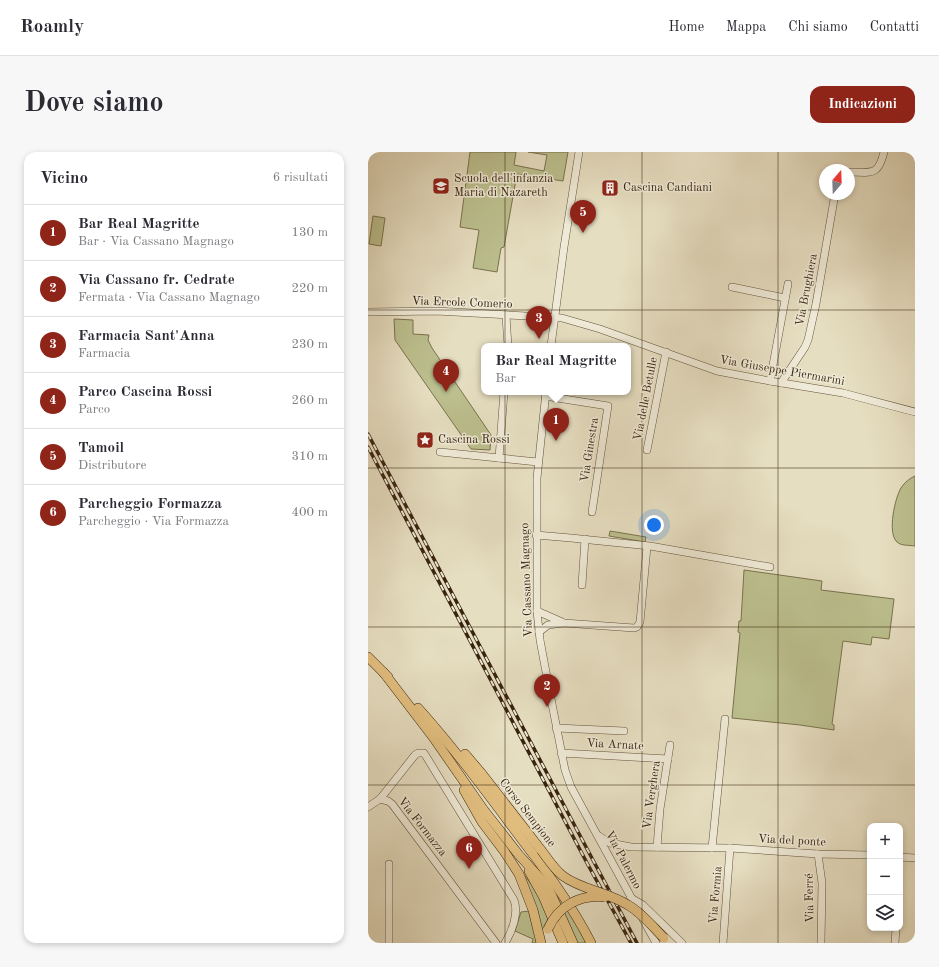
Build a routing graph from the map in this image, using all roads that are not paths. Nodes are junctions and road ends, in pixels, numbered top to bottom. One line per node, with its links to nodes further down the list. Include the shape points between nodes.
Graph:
1 (579, 152): 10 (street)
2 (884, 152): 3 (street, via 882,164 878,169)
3 (855, 172)
4 (834, 200): 15 (street, Via Brughiera, via 808,340)
5 (788, 284): 7 (street)
6 (732, 287): 7 (street)
7 (785, 298): 14 (street)
8 (368, 312): 9 (street, Via Ercole Comerio, via 436,311)
9 (506, 316): 10 (street, Via Ercole Comerio); 11 (street)
10 (555, 318): 12 (street); 13 (street, Via Giuseppe Piermarini, via 593,327)
11 (508, 343)
12 (552, 343)
13 (666, 352): 14 (street, Via Giuseppe Piermarini, via 714,370); 20 (street, Via delle Betulle)
14 (770, 381): 15 (street, Via Giuseppe Piermarini)
15 (781, 383): 19 (street, Via Giuseppe Piermarini, via 843,392)
16 (504, 395): 22 (street)
17 (546, 395): 23 (street, Via Cassano Magnago)
18 (551, 395): 24 (street, Via Ginestra, via 608,406)
19 (915, 412)
20 (647, 450)
21 (440, 452): 22 (street)
22 (499, 458): 23 (street)
23 (538, 462): 25 (street, Via Cassano Magnago)
24 (592, 512)
25 (536, 535): 26 (street); 30 (street, Via Cassano Magnago)
26 (585, 539): 27 (street); 29 (street)
27 (647, 546): 28 (street); 31 (street, via 638,626 634,628)
28 (770, 567)
29 (582, 586)
30 (537, 611): 31 (street); 32 (street, Via Cassano Magnago)
31 (564, 622): 32 (street, via 548,625)
32 (539, 632): 37 (street, Via Cassano Magnago)
33 (368, 657): 34 (main road, Corso Sempione)
34 (384, 673): 35 (main road, Corso Sempione); 39 (main road, Corso Sempione)
35 (414, 704): 59 (main road, Corso Sempione, bridge, via 431,717 474,764 558,872 580,885); 69 (main road, via 459,755 526,845 576,915)
36 (725, 718): 49 (street)
37 (556, 728): 38 (street); 41 (street, Via Cassano Magnago)
38 (624, 731)
39 (433, 737): 53 (main road, Corso Sempione); 65 (main road, via 479,817 519,874 533,910)
40 (670, 745): 42 (street, Via Verghera)
41 (561, 753): 42 (street, Via Arnate); 43 (street, Via Cassano Magnago)
42 (668, 759): 48 (street, Via Verghera)
43 (571, 787): 46 (street, Via Palermo)
44 (380, 799): 45 (street, Via Formazza); 63 (street, Via Formazza, via 392,804); 64 (street, via 415,755 418,752 424,754 514,900 516,914)
45 (368, 807)
46 (596, 832): 47 (street, Via del ponte, via 610,843); 51 (street, Via Palermo)
47 (631, 847): 48 (street, Via del ponte); 51 (street, Via del ponte)
48 (657, 847): 49 (street, Via del ponte)
49 (712, 848): 50 (street, Via del ponte)
50 (730, 848): 52 (street, Via del ponte); 72 (street, Via Formia)
51 (607, 853): 58 (street, Via Palermo)
52 (818, 854): 54 (street, Via del ponte); 73 (street, Via Ferré, via 822,882)
53 (519, 855): 67 (main road, via 543,896); 68 (main road, Corso Sempione, via 549,891)
54 (867, 855)
55 (903, 857): 56 (street)
56 (915, 858)
57 (389, 864): 62 (street)
58 (631, 898): 70 (street, Via Palermo); 71 (street, via 643,905)
59 (616, 899): 61 (main road, Corso Sempione, bridge, via 634,909); 66 (main road, bridge, via 595,896 576,900 566,906 548,929)
60 (896, 931): 74 (street)
61 (667, 940)
62 (389, 943)
63 (496, 943)
64 (505, 943)
65 (541, 943)
66 (545, 943)
67 (563, 943)
68 (573, 943)
69 (591, 943)
70 (656, 943)
71 (682, 943)
72 (723, 943)
73 (821, 943)
74 (895, 943)

